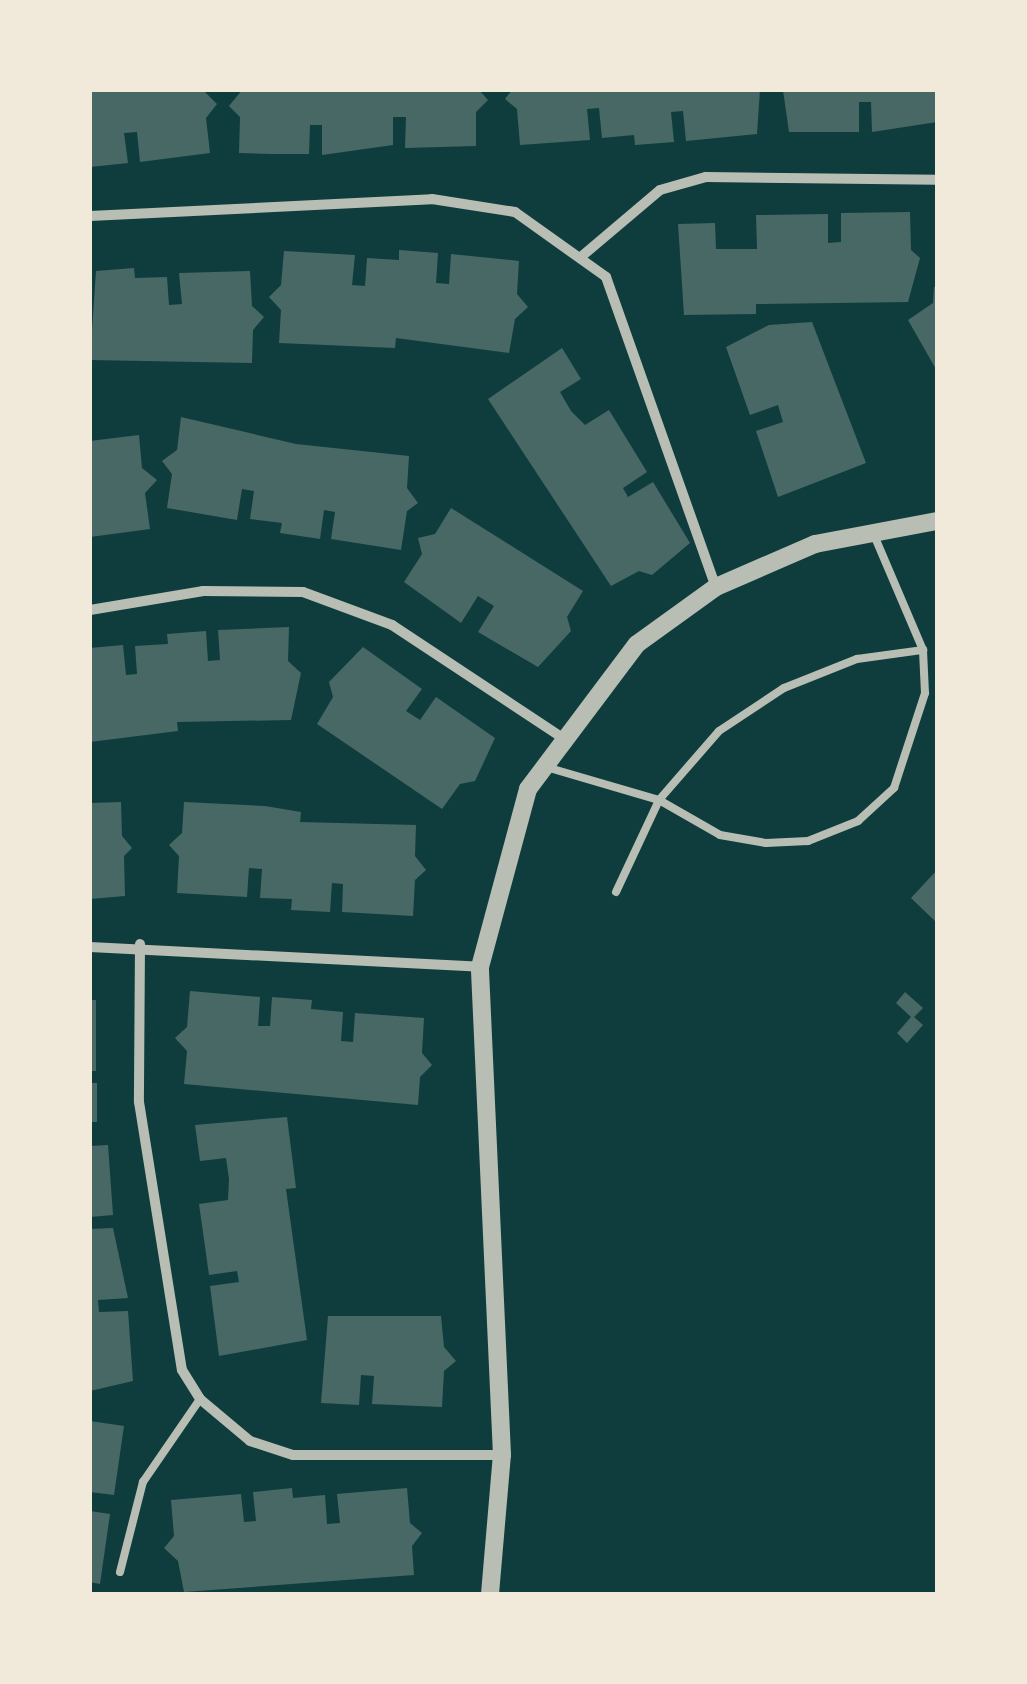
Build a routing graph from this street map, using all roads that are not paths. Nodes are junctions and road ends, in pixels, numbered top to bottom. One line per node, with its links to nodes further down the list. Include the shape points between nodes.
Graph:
1 (937, 180): 3 (street, via 706,176 660,190)
2 (90, 216): 3 (street, via 432,198 515,212)
3 (582, 256): 6 (street, via 606,277)
4 (937, 520): 5 (street)
5 (873, 533): 6 (street, via 816,544); 8 (lane)
6 (716, 587): 9 (street, via 637,644)
7 (90, 610): 9 (street, via 203,590 303,592 392,625)
8 (922, 650): 11 (lane, via 857,659 784,688 719,731); 11 (lane, via 914,746 894,788 858,821 808,840 766,843 720,835)
9 (560, 736): 10 (street)
10 (542, 766): 11 (lane); 15 (street, via 505,849)
11 (660, 800): 12 (lane)
12 (616, 892)
13 (140, 944): 14 (street); 15 (street); 16 (street, via 140,1102 182,1370)
14 (90, 947)
15 (480, 967): 17 (street)
16 (200, 1399): 17 (street, via 250,1440 294,1456); 18 (lane, via 144,1482)
17 (502, 1454): 19 (street)
18 (120, 1572)
19 (490, 1594)

